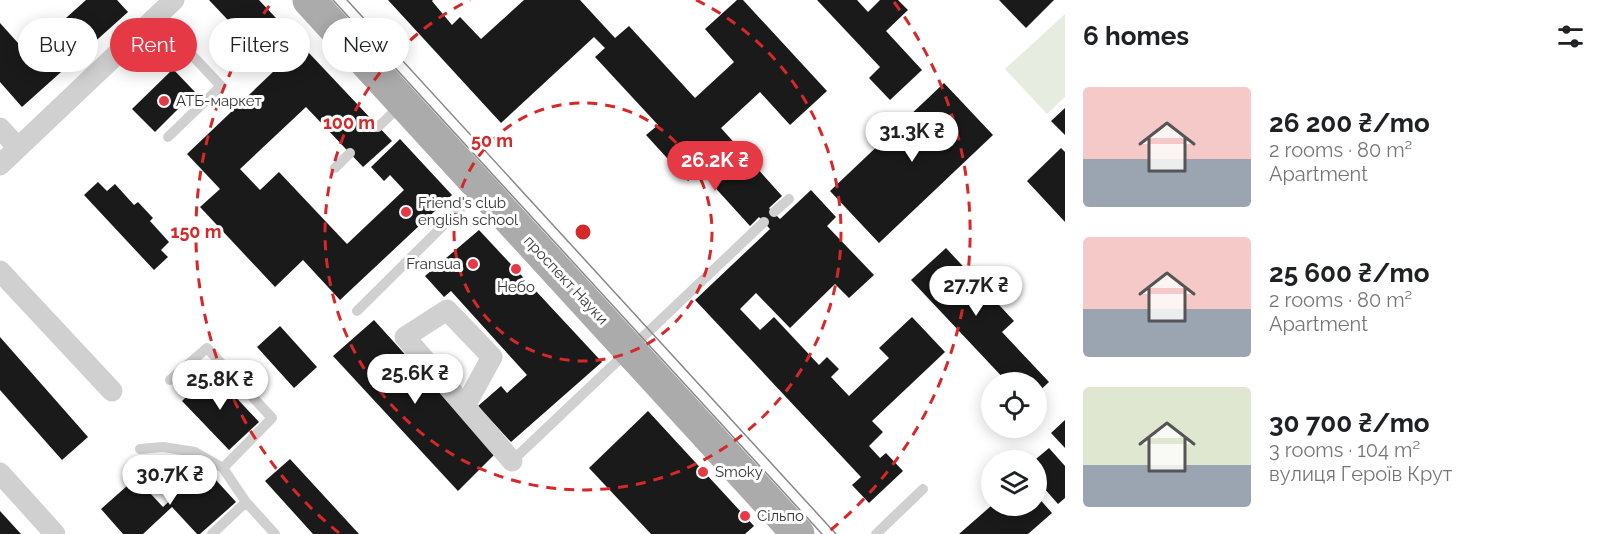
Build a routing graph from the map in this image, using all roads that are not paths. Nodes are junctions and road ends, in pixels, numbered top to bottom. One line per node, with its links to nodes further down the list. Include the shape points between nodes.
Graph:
1 (309, 0): 3 (main road, проспект Науки)
2 (166, 5): 6 (lane, via 221,86); 7 (street)
3 (404, 103): 4 (lane); 11 (main road, проспект Науки)
4 (378, 127)
5 (0, 128): 7 (street)
6 (168, 137)
7 (18, 148): 9 (street)
8 (350, 153): 10 (lane)
9 (0, 165)
10 (334, 168)
11 (482, 188): 16 (lane); 17 (main road, проспект Науки)
12 (789, 199): 13 (lane)
13 (774, 212)
14 (764, 222): 17 (lane)
15 (0, 271): 19 (street)
16 (357, 311)
17 (630, 349): 22 (lane); 27 (main road, проспект Науки)
18 (170, 380): 23 (lane, via 207,348 272,418)
19 (111, 391)
20 (465, 406): 22 (street)
21 (140, 449): 23 (lane, via 163,447 195,452)
22 (512, 461)
23 (224, 468): 26 (lane)
24 (0, 473): 28 (street)
25 (923, 489): 31 (lane)
26 (246, 502): 29 (lane); 30 (lane)
27 (790, 529)
28 (55, 534)
29 (213, 534)
30 (275, 534)
31 (876, 534)

